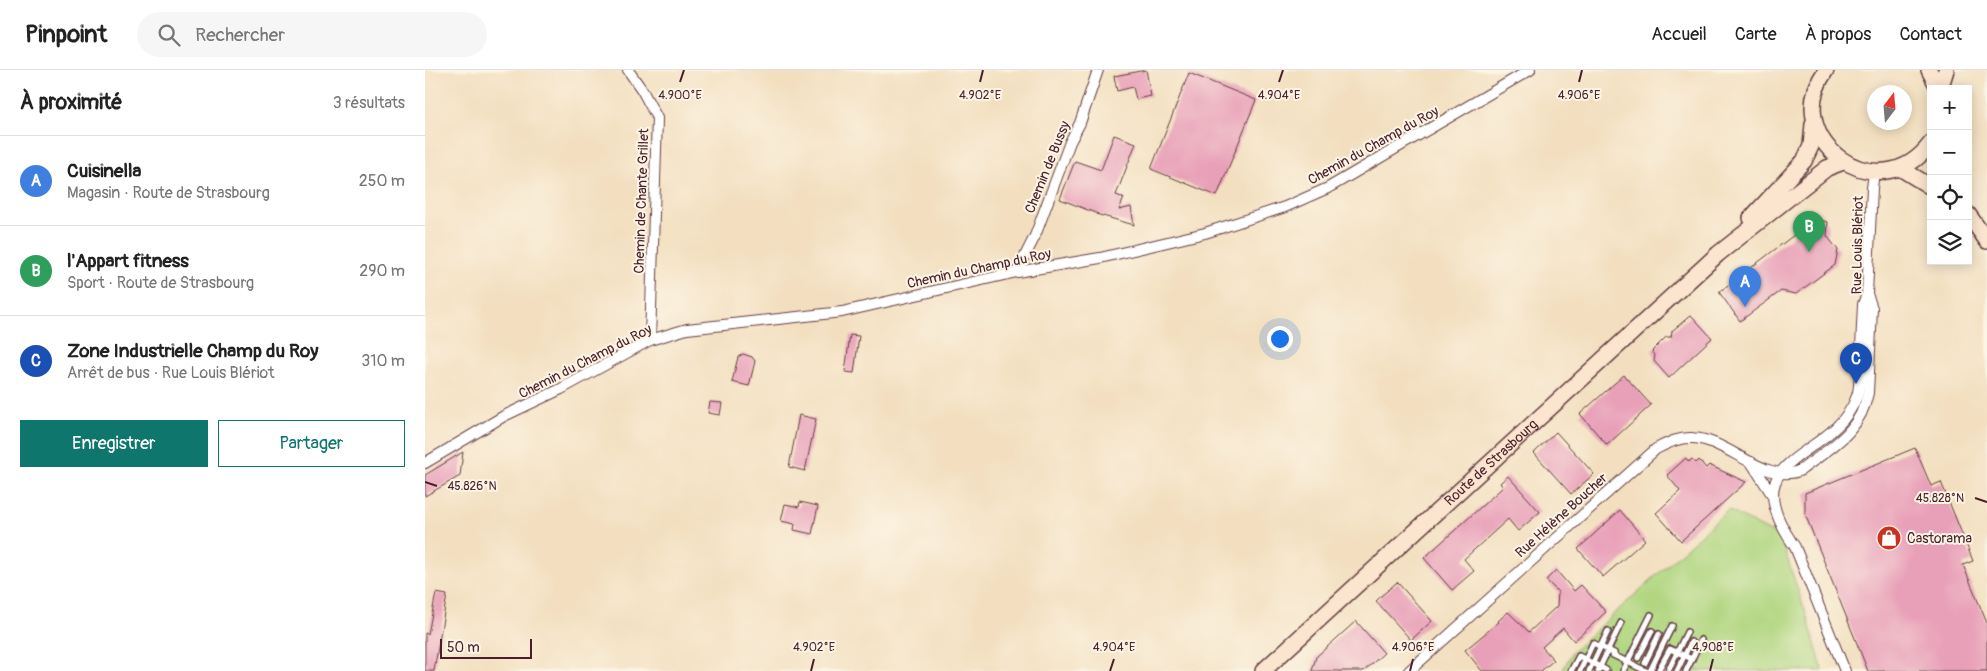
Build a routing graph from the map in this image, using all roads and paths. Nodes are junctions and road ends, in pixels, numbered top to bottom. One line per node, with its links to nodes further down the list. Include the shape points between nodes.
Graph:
1 (629, 70): 20 (street, Chemin de Chante Grillet, via 657,118)
2 (1098, 70): 18 (street, Chemin de Bussy, via 1035,236)
3 (1530, 70): 18 (street, Chemin du Champ du Roy, via 1328,188 1285,207 1185,238 1100,258)
4 (1929, 70): 7 (main road)
5 (1946, 70): 8 (main road)
6 (1820, 73): 9 (main road, Route de Strasbourg, via 1813,106)
7 (1937, 85)
8 (1940, 85)
9 (1814, 120): 11 (main road, via 1830,151); 17 (main road, Route de Strasbourg, via 1811,146 1804,161)
10 (1927, 147): 12 (main road)
11 (1843, 162): 13 (main road); 17 (main road, Route de Strasbourg, via 1827,168)
12 (1900, 168): 13 (main road); 14 (main road)
13 (1874, 172): 19 (street, Rue Louis Blériot)
14 (1927, 185)
15 (1971, 220): 16 (main road)
16 (1978, 232)
17 (1718, 254): 51 (main road, Route de Strasbourg)
18 (1017, 272): 20 (street, Chemin du Champ du Roy, via 842,312 687,329)
19 (1867, 294): 21 (street, via 1863,304 1858,395 1835,429); 24 (street, Rue Louis Blériot, via 1872,308 1865,406 1852,430 1801,470 1793,474)
20 (651, 340): 23 (street, Chemin du Champ du Roy, via 504,416)
21 (1792, 461): 22 (street, via 1777,464); 24 (street)
22 (1751, 462): 24 (street, Rue Hélène Boucher); 25 (street); 52 (street, Rue Hélène Boucher, via 1715,444 1693,438 1673,440 1656,449)
23 (425, 463)
24 (1779, 473): 25 (street, via 1773,484)
25 (1773, 496): 62 (street, via 1785,532 1795,547)
26 (1651, 615): 29 (lane)
27 (1621, 623): 38 (lane)
28 (1672, 626): 34 (lane)
29 (1645, 627): 31 (lane); 44 (lane)
30 (1609, 631): 37 (lane)
31 (1652, 631): 33 (lane); 41 (lane)
32 (1687, 632): 39 (lane)
33 (1659, 634): 34 (lane); 46 (lane)
34 (1666, 638): 58 (lane)
35 (1701, 640): 43 (lane)
36 (1691, 642): 40 (lane)
37 (1601, 647): 38 (lane); 42 (lane, via 1593,643); 45 (lane)
38 (1608, 650): 44 (lane); 47 (lane)
39 (1677, 652): 40 (lane); 50 (lane, via 1670,649); 59 (lane)
40 (1684, 656): 43 (lane); 60 (lane)
41 (1638, 658)
42 (1585, 659): 45 (lane); 53 (lane, via 1579,656); 54 (lane)
43 (1692, 659): 61 (lane)
44 (1628, 662): 48 (lane); 56 (lane)
45 (1593, 663): 47 (lane); 55 (lane)
46 (1645, 663)
47 (1599, 669): 49 (lane)
48 (1639, 669): 57 (lane)
49 (1606, 670)
50 (1659, 670)
51 (1263, 671)
52 (1409, 671)
53 (1571, 671)
54 (1580, 671)
55 (1589, 671)
56 (1623, 671)
57 (1646, 671)
58 (1650, 671)
59 (1668, 671)
60 (1677, 671)
61 (1686, 671)
62 (1845, 671)

